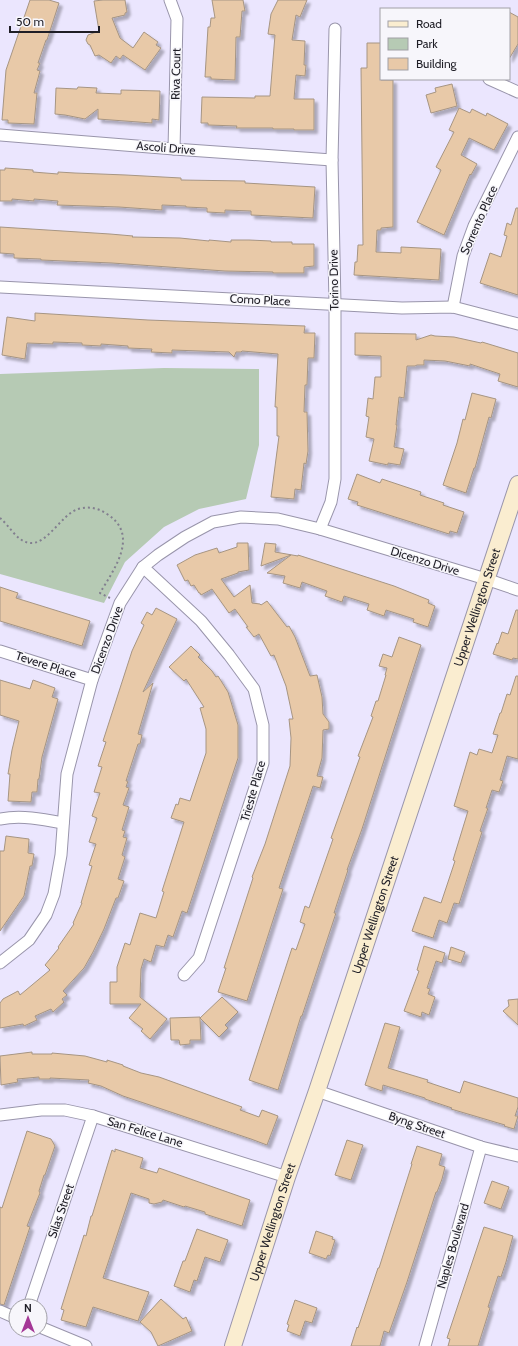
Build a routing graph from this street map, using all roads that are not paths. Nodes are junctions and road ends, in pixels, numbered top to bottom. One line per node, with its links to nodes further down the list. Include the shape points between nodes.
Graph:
1 (170, 0): 7 (street, Riva Court, via 177,19)
2 (335, 29): 8 (street, Torino Drive)
3 (491, 80): 4 (street)
4 (518, 92)
5 (0, 135): 7 (street, Ascoli Drive)
6 (518, 137): 11 (street, Sorrento Place, via 474,226 463,256)
7 (174, 149): 8 (street, Ascoli Drive)
8 (332, 160): 10 (street, Torino Drive)
9 (0, 287): 10 (street, Como Place)
10 (335, 304): 11 (street, Como Place, via 402,308); 14 (street, Torino Drive, via 335,479 331,502)
11 (453, 307): 12 (street, Como Place)
12 (518, 324)
13 (518, 484): 16 (main road, Upper Wellington Street)
14 (320, 529): 15 (street, Dicenzo Drive, via 278,519 241,517 213,522 185,537); 16 (street, Dicenzo Drive)
15 (143, 567): 19 (street, Dicenzo Drive, via 120,603); 23 (street, Trieste Place, via 201,621 229,655 254,689 263,725 263,763 199,958)
16 (486, 579): 17 (street, Dicenzo Drive); 24 (main road, Upper Wellington Street)
17 (518, 590)
18 (0, 651): 19 (street, Tevere Place)
19 (92, 680): 21 (street, Dicenzo Drive, via 67,774)
20 (0, 819): 21 (street, via 33,818)
21 (63, 823): 22 (street, Dicenzo Drive, via 62,855 54,894 46,915 28,940)
22 (0, 963)
23 (184, 975)
24 (317, 1091): 27 (street, Byng Street); 29 (main road, Upper Wellington Street)
25 (0, 1115): 26 (street, San Felice Lane, via 65,1110)
26 (93, 1116): 29 (street, San Felice Lane); 30 (street, Silas Street)
27 (481, 1147): 28 (street, Byng Street); 34 (street, Naples Boulevard)
28 (518, 1156)
29 (287, 1177): 33 (main road, Upper Wellington Street)
30 (32, 1298)
31 (48, 1330): 32 (street)
32 (86, 1346)
33 (234, 1346)
34 (425, 1346)

